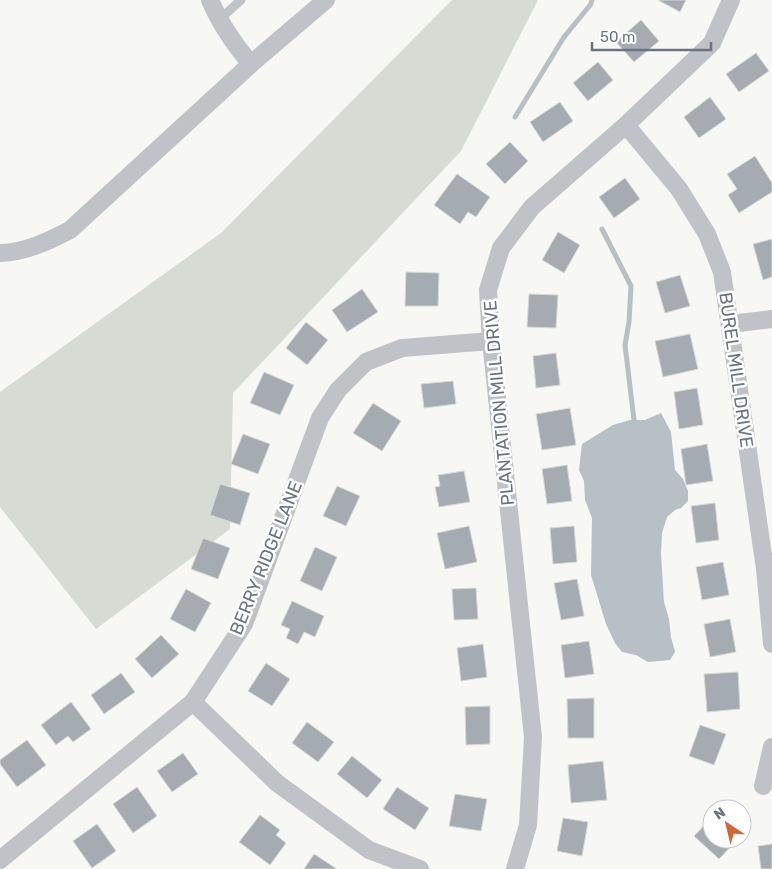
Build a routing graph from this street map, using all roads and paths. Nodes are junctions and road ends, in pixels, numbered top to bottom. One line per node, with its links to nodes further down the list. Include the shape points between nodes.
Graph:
1 (210, 0): 5 (street)
2 (241, 0): 5 (lane)
3 (326, 0): 6 (street)
4 (731, 0): 7 (street, PLANTATION MILL DRIVE, via 712,43)
5 (218, 20): 6 (street)
6 (251, 64): 8 (street, via 70,230 41,245)
7 (626, 125): 10 (street, BUREL MILL DRIVE, via 679,189 707,234 722,272); 11 (street, PLANTATION MILL DRIVE, via 532,207 501,248 488,290)
8 (0, 253)
9 (772, 319): 10 (street)
10 (730, 324): 12 (street, BUREL MILL DRIVE)
11 (491, 341): 14 (street, BERRY RIDGE LANE, via 402,348 366,362 338,390 320,418 244,624); 19 (street, PLANTATION MILL DRIVE, via 533,737 528,825)
12 (768, 568): 13 (street, BUREL MILL DRIVE)
13 (772, 644)
14 (193, 702): 17 (street, BERRY RIDGE LANE); 18 (street, via 276,783 369,850)
15 (772, 747): 16 (street)
16 (763, 786)
17 (0, 860)
18 (420, 869)
19 (515, 869)

